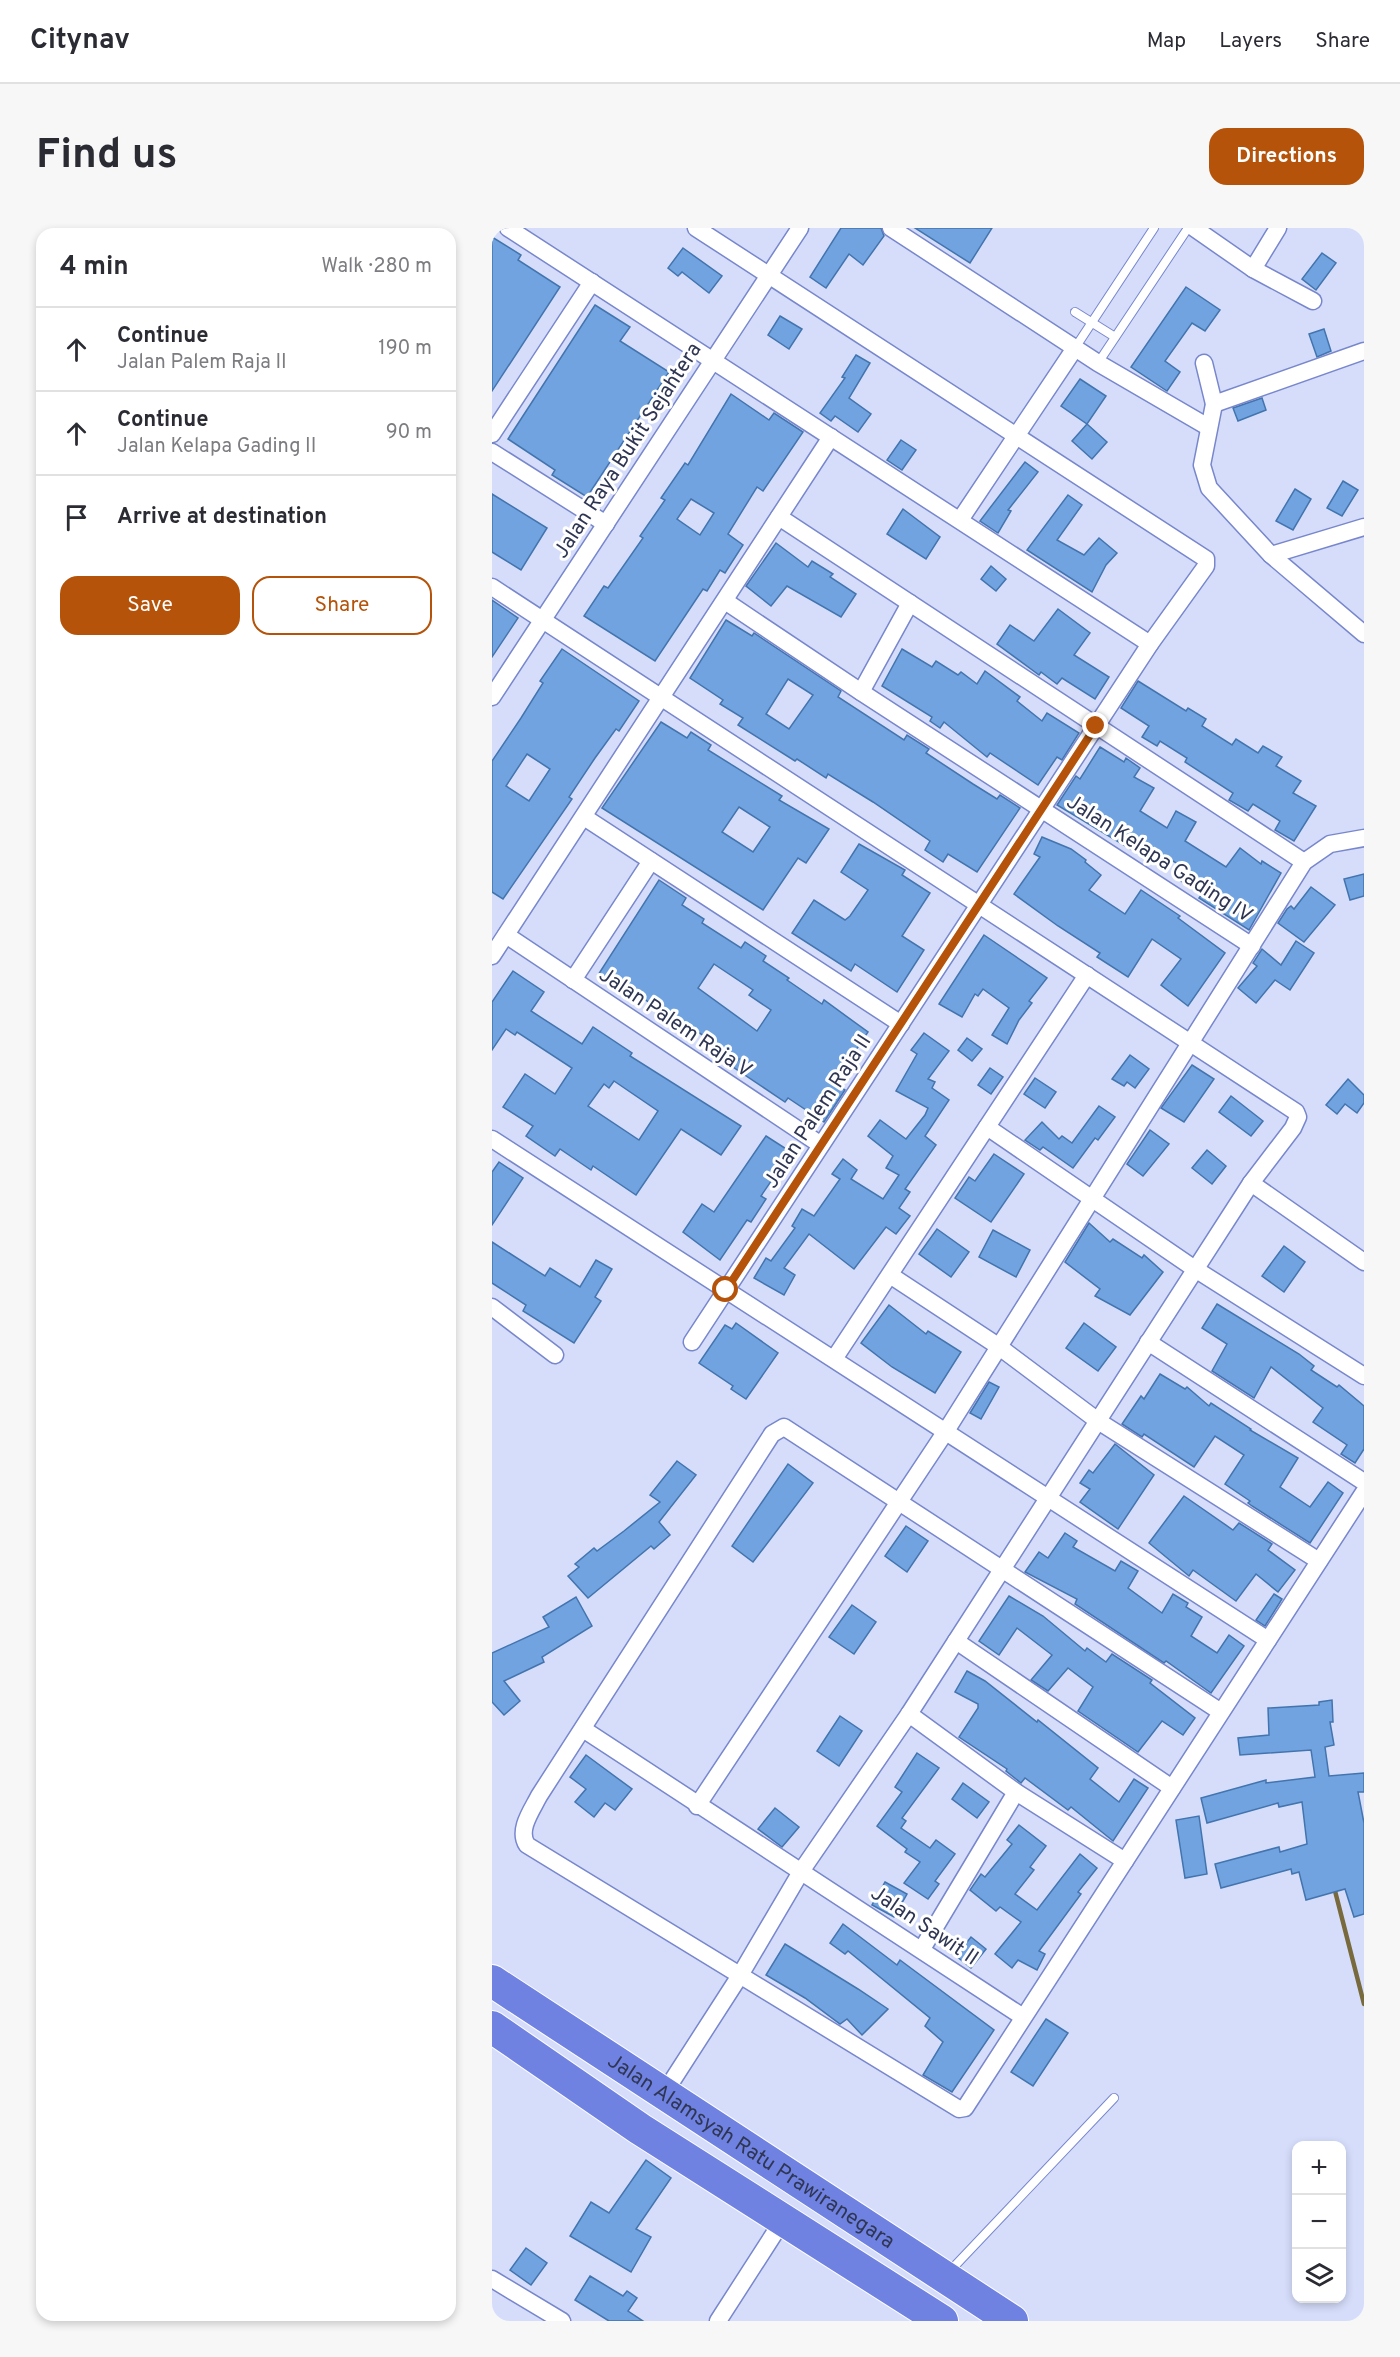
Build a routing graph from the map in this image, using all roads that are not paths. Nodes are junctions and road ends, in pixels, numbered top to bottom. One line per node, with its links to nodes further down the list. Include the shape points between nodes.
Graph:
1 (508, 228): 11 (street)
2 (696, 228): 10 (street)
3 (800, 228): 10 (street, Jalan Raya Bukit Sejahtera)
4 (891, 228): 16 (street)
5 (1154, 228): 14 (lane)
6 (1188, 228): 15 (lane)
7 (1194, 228): 9 (street)
8 (1278, 228): 9 (street)
9 (1252, 269): 12 (street)
10 (768, 276): 18 (street, Jalan Raya Bukit Sejahtera); 24 (street)
11 (592, 282): 18 (street); 23 (street)
12 (1313, 301)
13 (1075, 312): 14 (lane)
14 (1090, 322): 15 (lane); 16 (lane)
15 (1115, 337): 19 (lane)
16 (1075, 348): 19 (street); 24 (street)
17 (1364, 351): 21 (street)
18 (713, 360): 25 (street); 29 (street, Jalan Raya Bukit Sejahtera)
19 (1098, 363): 22 (street)
20 (1204, 363): 21 (street)
21 (1215, 404): 22 (street)
22 (1208, 427): 31 (street, via 1202,465 1209,488)
23 (492, 434)
24 (1014, 435): 28 (street); 37 (street, Jalan Palem Raja II, via 1206,560 1204,571)
25 (831, 437): 27 (street); 28 (street)
26 (492, 452): 29 (street)
27 (779, 517): 33 (street); 34 (street)
28 (960, 520): 37 (street)
29 (606, 524): 35 (street, Jalan Raya Bukit Sejahtera)
30 (1364, 526): 31 (street)
31 (1271, 555): 36 (street)
32 (492, 588): 35 (street)
33 (725, 601): 38 (street, Jalan Kelapa Gading IV); 40 (street)
34 (910, 603): 38 (street); 41 (street)
35 (542, 620): 39 (street, Jalan Raya Bukit Sejahtera); 40 (street)
36 (1364, 634)
37 (1150, 644): 41 (street, Jalan Palem Raja II)
38 (861, 692): 42 (street, Jalan Kelapa Gading IV)
39 (492, 697)
40 (662, 698): 43 (street); 47 (street)
41 (1096, 726): 42 (street, Jalan Palem Raja II); 46 (street)
42 (1042, 808): 47 (street, Jalan Palem Raja II); 49 (street, Jalan Kelapa Gading IV)
43 (584, 817): 45 (street); 48 (street)
44 (1364, 838): 46 (street, via 1330,844)
45 (651, 861): 52 (street); 53 (street)
46 (1305, 862): 49 (street)
47 (979, 905): 51 (street); 53 (street, Jalan Palem Raja II)
48 (506, 935): 50 (street); 52 (street, Jalan Palem Raja V)
49 (1252, 946): 54 (street)
50 (492, 956)
51 (1087, 975): 54 (street); 55 (street)
52 (573, 980): 57 (street, Jalan Palem Raja V)
53 (901, 1024): 57 (street, Jalan Palem Raja II)
54 (1189, 1042): 58 (street, via 1296,1112 1293,1128); 59 (street)
55 (987, 1127): 59 (street); 62 (street)
56 (492, 1139): 63 (street)
57 (821, 1145): 63 (street, Jalan Palem Raja II)
58 (1251, 1183): 60 (street); 61 (street)
59 (1091, 1198): 61 (street); 67 (street)
60 (1364, 1262)
61 (1195, 1269): 66 (street); 70 (street)
62 (890, 1275): 67 (street); 69 (street)
63 (726, 1290): 65 (street, Jalan Palem Raja II); 69 (street)
64 (492, 1307): 68 (street)
65 (692, 1342)
66 (1148, 1342): 71 (street); 73 (street)
67 (998, 1346): 71 (street); 72 (street)
68 (555, 1355)
69 (834, 1359): 72 (street)
70 (1364, 1376)
71 (1098, 1420): 75 (street); 77 (street)
72 (945, 1431): 75 (street); 76 (street)
73 (1364, 1482)
74 (1364, 1492): 77 (street)
75 (1048, 1497): 78 (street); 79 (street)
76 (897, 1503): 78 (street); 83 (street, via 784,1427 775,1430); 86 (street)
77 (1319, 1561): 79 (street)
78 (1001, 1571): 80 (street); 81 (street)
79 (1268, 1640): 81 (street)
80 (956, 1641): 82 (street); 84 (street)
81 (1221, 1712): 84 (street)
82 (909, 1713): 85 (street); 88 (street)
83 (583, 1729): 86 (street, Jalan Sawit II); 90 (street, via 539,1796 524,1829 527,1845)
84 (1172, 1788): 87 (street)
85 (1016, 1792): 87 (street); 89 (street)
86 (697, 1806): 88 (street, Jalan Sawit II)
87 (1125, 1861): 92 (street)
88 (802, 1870): 89 (street, Jalan Sawit II); 90 (street)
89 (922, 1949): 92 (street, Jalan Sawit II)
90 (739, 1977): 92 (street, via 959,2109 968,2106); 94 (street)
91 (492, 1981): 94 (highway, Jalan Alamsyah Ratu Prawiranegara)
92 (1023, 2017)
93 (492, 2027): 96 (highway, Jalan Alamsyah Ratu Prawiranegara)
94 (663, 2095): 98 (highway, Jalan Alamsyah Ratu Prawiranegara)
95 (1114, 2098): 98 (lane)
96 (783, 2220): 100 (street); 101 (highway, Jalan Alamsyah Ratu Prawiranegara, via 907,2303)
97 (492, 2278): 99 (street)
98 (944, 2278): 102 (highway, Jalan Alamsyah Ratu Prawiranegara)
99 (562, 2321)
100 (718, 2321)
101 (942, 2321)
102 (1012, 2321)

